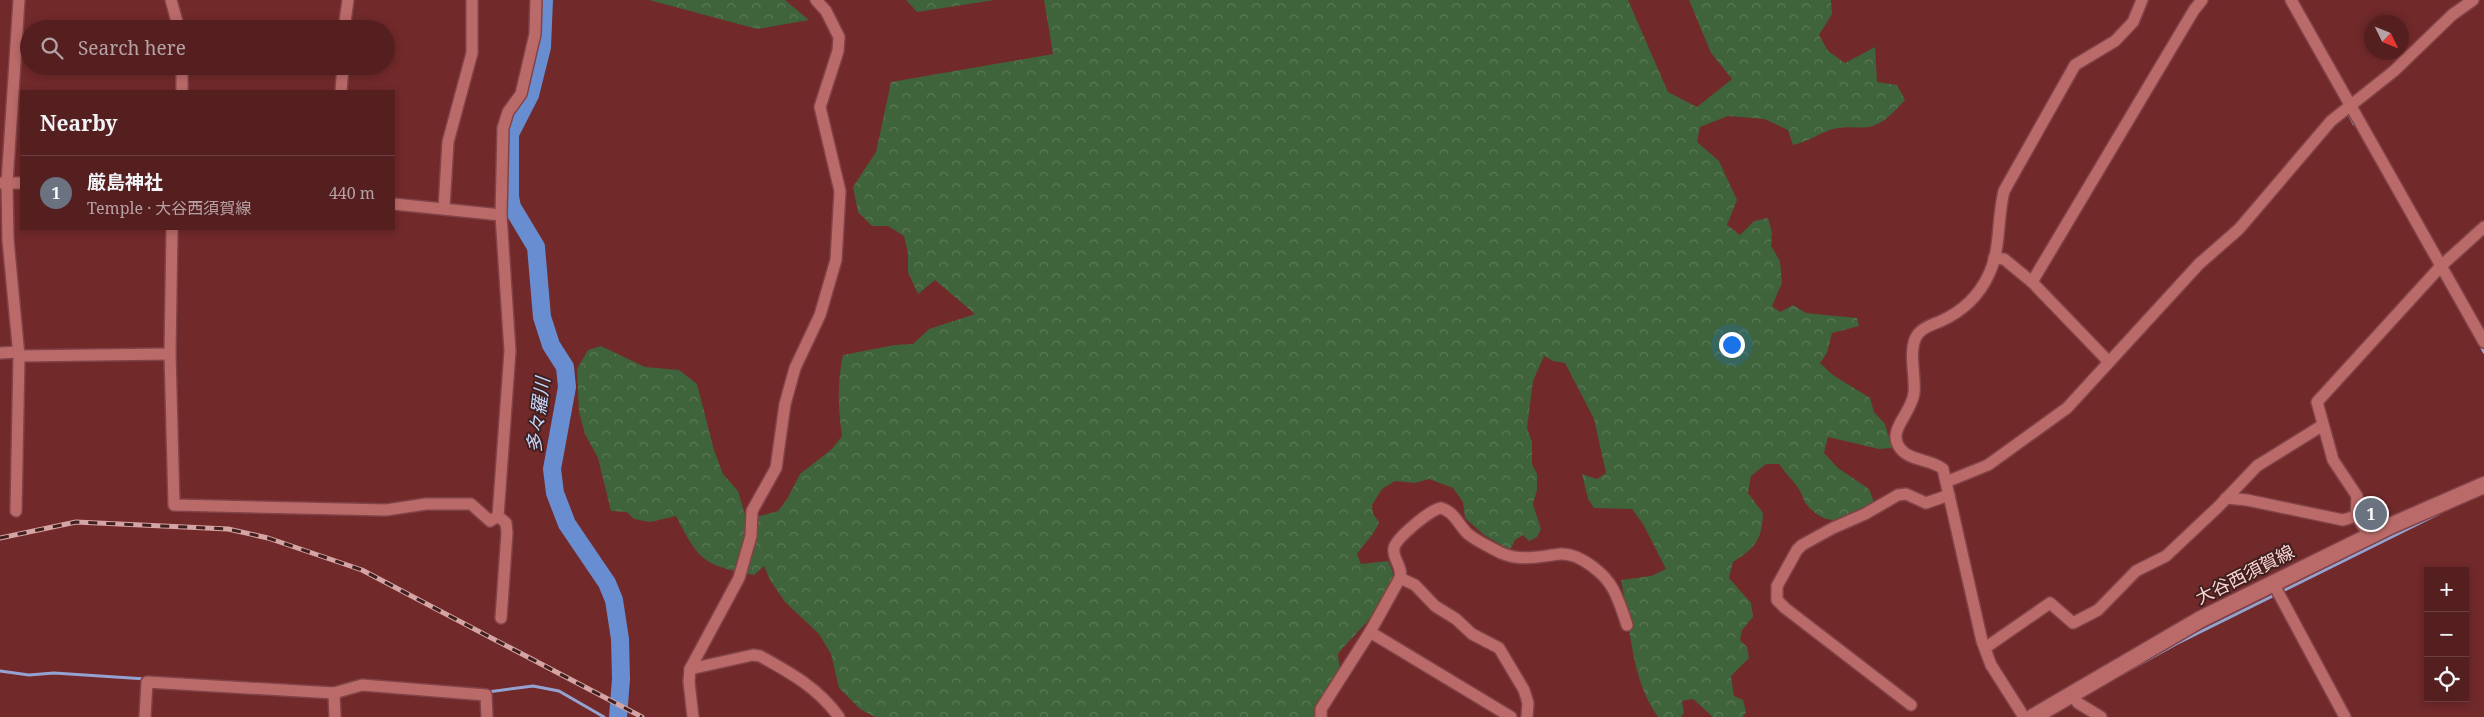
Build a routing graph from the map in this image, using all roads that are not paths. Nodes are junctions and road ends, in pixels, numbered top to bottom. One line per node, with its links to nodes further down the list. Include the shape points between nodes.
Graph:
1 (19, 0): 18 (street)
2 (171, 0): 11 (street)
3 (348, 0): 12 (street)
4 (472, 0): 21 (street, via 472,53 448,142)
5 (536, 0): 22 (street, via 535,34 521,94 508,112 503,128)
6 (816, 0): 48 (street, via 826,10 839,37 838,51 820,107 840,191 836,260 820,314 795,368 785,404 776,468 752,511 751,536 739,578)
7 (2142, 0): 25 (street, via 2133,22 2115,41 2075,65 2004,191)
8 (2202, 0): 27 (street)
9 (2291, 0): 17 (street)
10 (2473, 0): 17 (street, via 2452,15 2394,71)
11 (177, 20)
12 (345, 20)
13 (182, 75): 15 (street)
14 (342, 75): 16 (street)
15 (182, 90)
16 (341, 90)
17 (2347, 107): 26 (street); 32 (street, via 2240,229 2199,264)
18 (3, 183): 19 (street); 30 (street)
19 (20, 183)
20 (395, 204): 21 (street)
21 (444, 208): 22 (street)
22 (501, 215): 39 (street, via 510,351)
23 (2484, 227): 26 (street)
24 (172, 230): 31 (street)
25 (1994, 258): 27 (street, via 2004,259); 34 (street, via 1990,274 1967,305 1920,331 1913,340 1914,393 1911,407 1894,436 1898,446 1909,456 1936,462 1943,469)
26 (2441, 266): 28 (street); 33 (street, via 2317,402)
27 (2032, 282): 32 (street)
28 (2484, 342)
29 (0, 353): 30 (street)
30 (18, 354): 31 (street); 38 (street)
31 (170, 354): 39 (street, via 174,505 386,510 426,504 471,504 490,520)
32 (2109, 362): 34 (street, via 2067,408 1988,465)
33 (2323, 425): 37 (street, via 2257,466); 40 (street, via 2333,460 2357,496)
34 (1946, 482): 36 (street)
35 (2484, 485): 41 (main road, 大谷西須賀線)
36 (1949, 494): 47 (street); 51 (street, via 1926,503 1906,494 1898,495 1833,528 1797,550 1777,586 1777,600 1785,608)
37 (2226, 498): 40 (street, via 2344,520); 47 (street, via 2166,556 2136,571 2098,610 2073,623 2050,603)
38 (16, 511)
39 (498, 516): 44 (street, via 506,523 507,533)
40 (2356, 516): 41 (street)
41 (2370, 536): 43 (main road, 大谷西須賀線)
42 (1400, 578): 45 (street, via 1401,567 1394,555 1396,544 1432,511 1441,508 1451,513 1478,542 1506,555 1530,559 1563,554 1583,561 1613,588); 46 (street); 59 (street, via 1415,585 1435,606 1456,618 1472,634 1498,648 1524,690 1528,702)
43 (2273, 583): 50 (main road, 大谷西須賀線, via 2201,619); 63 (street)
44 (501, 618)
45 (1627, 625)
46 (1370, 632): 57 (street, via 1321,709); 58 (street)
47 (1985, 648): 60 (street, via 1991,665)
48 (690, 669): 55 (street); 56 (street, via 760,656 816,690)
49 (334, 693): 52 (street, via 147,682); 53 (street); 54 (street, via 362,685 486,695)
50 (2072, 695): 61 (main road, 大谷西須賀線); 62 (street, via 2078,703)
51 (1911, 705)
52 (145, 717)
53 (335, 717)
54 (487, 717)
55 (693, 717)
56 (839, 717)
57 (1321, 717)
58 (1511, 717)
59 (1527, 717)
60 (2024, 717)
61 (2033, 717)
62 (2101, 717)
63 (2345, 717)

